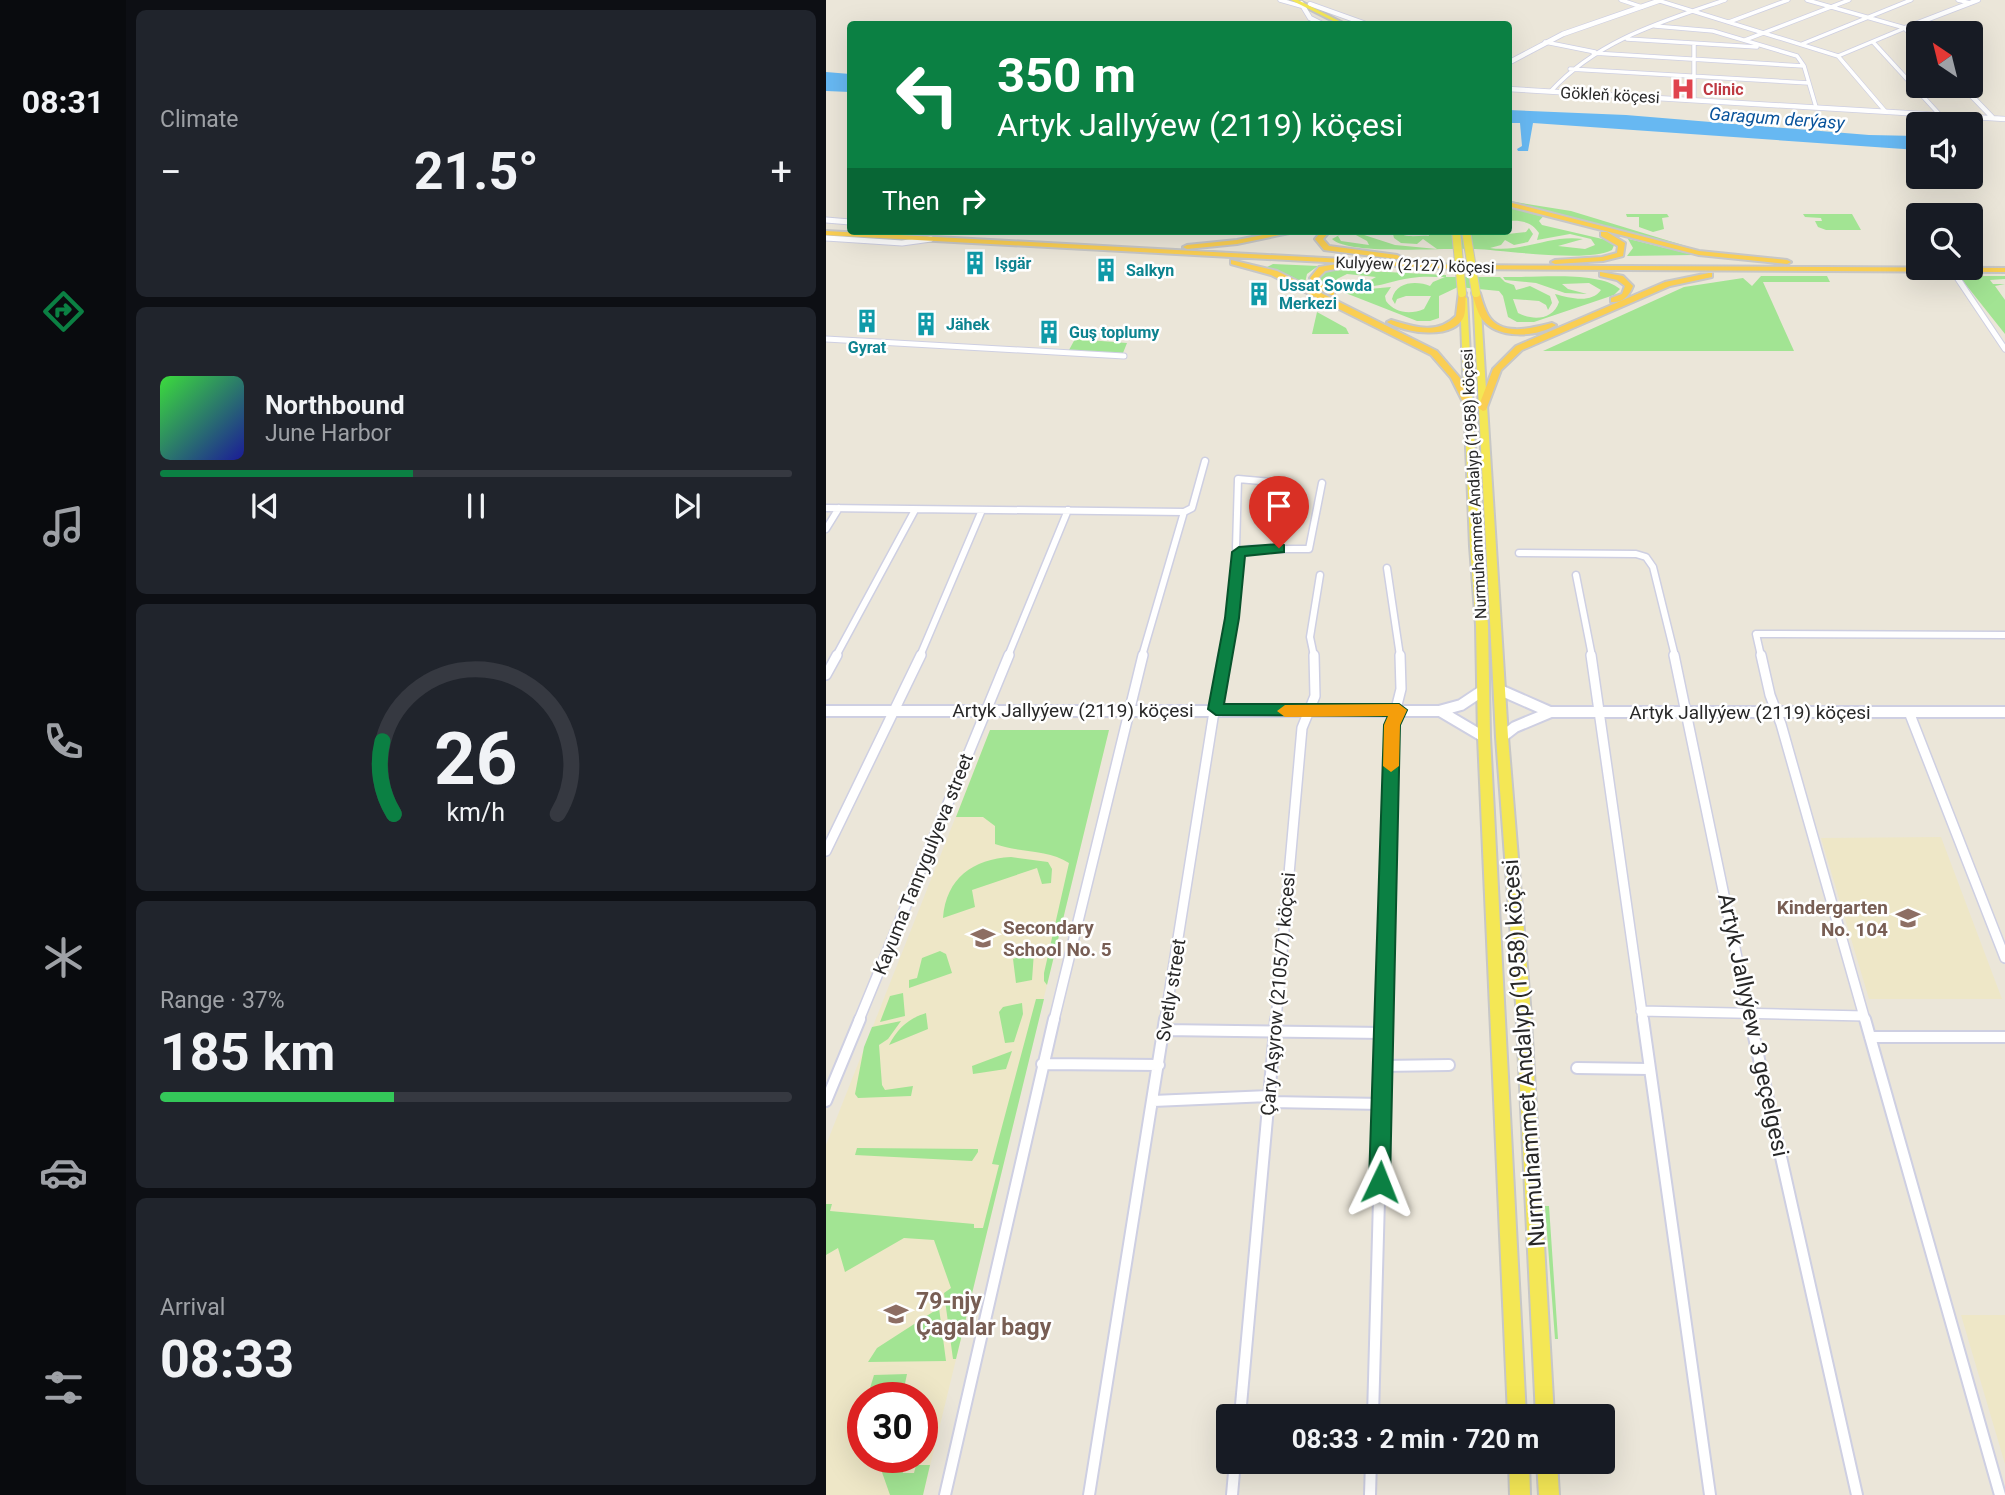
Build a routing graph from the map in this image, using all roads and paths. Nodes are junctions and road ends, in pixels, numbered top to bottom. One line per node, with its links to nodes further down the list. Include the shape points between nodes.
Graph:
1 (1280, 0): 12 (street)
2 (1294, 0): 12 (main road)
3 (1621, 0): 15 (street)
4 (1659, 0): 15 (street); 17 (street)
5 (1725, 0): 17 (street)
6 (1788, 0): 23 (street)
7 (1807, 0): 16 (street)
8 (1849, 0): 16 (street)
9 (1911, 0): 18 (street)
10 (1958, 0): 13 (street)
11 (1978, 0): 13 (street)
12 (1301, 3): 14 (main road); 19 (street); 20 (main road)
13 (1970, 3): 25 (street)
14 (1310, 4): 21 (main road); 22 (street)
15 (1642, 6): 29 (street)
16 (1831, 7): 18 (street); 26 (street)
17 (1694, 11): 23 (street); 24 (street)
18 (1867, 18): 25 (street); 32 (street)
19 (1316, 21)
20 (1336, 21)
21 (1342, 21)
22 (1359, 21)
23 (1728, 22): 26 (street)
24 (1656, 26): 27 (street); 28 (street, via 1713,31)
25 (1905, 28): 30 (street)
26 (1764, 32): 28 (street); 32 (street)
27 (1624, 39): 31 (street); 34 (street)
28 (1745, 40): 33 (street)
29 (1545, 42): 34 (street); 37 (street)
30 (1873, 42): 35 (street); 48 (street)
31 (1694, 44): 33 (street); 36 (street)
32 (1802, 44): 35 (street)
33 (1775, 48): 38 (street, via 1797,56)
34 (1594, 52): 36 (street); 39 (street)
35 (1838, 56): 47 (street)
36 (1693, 60): 38 (street); 40 (street)
37 (1512, 61)
38 (1804, 66): 41 (street)
39 (1570, 69): 40 (street); 43 (street)
40 (1694, 76): 41 (street); 45 (street)
41 (1808, 83): 46 (street)
42 (1512, 89): 43 (street, Gökleň köçesi)
43 (1550, 91): 45 (street, Gökleň köçesi)
44 (1974, 98): 51 (street)
45 (1694, 100): 46 (street, Gökleň köçesi)
46 (1816, 107): 47 (street, Gökleň köçesi)
47 (1885, 111): 49 (street, Gökleň köçesi)
48 (1937, 112)
49 (1906, 113)
50 (1983, 117): 51 (street, Gökleň köçesi)
51 (1993, 118): 52 (street, Gökleň köçesi)
52 (2005, 118)
53 (1512, 205): 55 (highway)
54 (1512, 214): 55 (highway)
55 (1553, 218): 71 (highway, via 1604,234 1623,249 1603,259); 72 (highway, via 1699,254)
56 (826, 220): 57 (street)
57 (847, 222)
58 (826, 226): 59 (highway)
59 (847, 228)
60 (978, 235): 66 (highway, Kulyýew (2127) köçesi)
61 (1275, 235): 66 (highway)
62 (1322, 235): 67 (highway, via 1319,239 1327,248)
63 (1455, 235): 77 (main road, Nurmuhammet Andalyp (1958) köçesi, bridge)
64 (1468, 235): 77 (main road, Nurmuhammet Andalyp (1958) köçesi, bridge)
65 (831, 236): 66 (highway, Kulyýew (2127) köçesi)
66 (1186, 250): 67 (highway, Kulyýew (2127) köçesi); 81 (highway, via 1274,273 1413,341 1449,366)
67 (1397, 261): 71 (highway, Kulyýew (2127) köçesi); 77 (highway, via 1330,267 1316,273 1314,281 1394,324 1419,331 1441,329 1456,321)
68 (1906, 263): 72 (highway, Kulyýew (2127) köçesi)
69 (1983, 263): 70 (highway)
70 (2005, 263)
71 (1556, 266): 72 (highway, Kulyýew (2127) köçesi); 77 (highway, via 1609,275 1624,281 1629,289 1620,297 1528,331 1488,322)
72 (1793, 266): 73 (highway, Kulyýew (2127) köçesi); 81 (highway, via 1685,279 1530,342 1497,369)
73 (1906, 269)
74 (1983, 270): 75 (highway, Kulyýew (2127) köçesi)
75 (2005, 270)
76 (1959, 280): 79 (street)
77 (1469, 293): 81 (main road, Nurmuhammet Andalyp (1958) köçesi)
78 (826, 339): 80 (street)
79 (2005, 349)
80 (1124, 356)
81 (1476, 408): 99 (main road, Nurmuhammet Andalyp (1958) köçesi); 100 (main road, Nurmuhammet Andalyp (1958) köçesi, via 1475,546)
82 (1205, 461): 90 (street, via 1192,508)
83 (1284, 482): 92 (street, Svetly street, via 1238,479)
84 (1322, 483): 92 (street, via 1311,547)
85 (826, 508): 86 (street)
86 (839, 508): 87 (street); 91 (street)
87 (915, 510): 88 (street); 98 (street)
88 (982, 510): 89 (street); 103 (street)
89 (1068, 510): 90 (street); 104 (street, Kayuma Tanrygulyeva street)
90 (1184, 512): 101 (street)
91 (826, 529)
92 (1239, 552): 102 (street, Svetly street)
93 (1519, 553): 111 (street, Artyk Jallyýew 3 geçelgesi, via 1646,557 1653,567)
94 (1387, 568): 105 (street, via 1399,632)
95 (1321, 575): 107 (street, Çary Aşyrow (2105/7) köçesi, via 1310,637 1315,696)
96 (1576, 575): 110 (street)
97 (2005, 635): 112 (street, via 1756,634)
98 (826, 675)
99 (1500, 690): 109 (street); 116 (main road, Nurmuhammet Andalyp (1958) köçesi)
100 (1482, 691): 108 (street, Artyk Jallyýew (2119) köçesi, via 1461,705); 115 (main road, Nurmuhammet Andalyp (1958) köçesi)
101 (1128, 709): 102 (street, Artyk Jallyýew (2119) köçesi); 104 (street, Artyk Jallyýew (2119) köçesi); 127 (street)
102 (1216, 709): 107 (street, Artyk Jallyýew (2119) köçesi); 122 (street, Svetly street)
103 (894, 710): 104 (street, Artyk Jallyýew (2119) köçesi); 106 (street, Artyk Jallyýew (2119) köçesi); 117 (street)
104 (986, 710): 133 (street, Kayuma Tanrygulyeva street)
105 (1399, 710): 107 (street, Artyk Jallyýew (2119) köçesi); 108 (street, Artyk Jallyýew (2119) köçesi); 124 (street, via 1392,725)
106 (826, 711)
107 (1308, 711): 123 (street, Çary Aşyrow (2105/7) köçesi, via 1302,728)
108 (1439, 711): 115 (street)
109 (1551, 712): 110 (street, Artyk Jallyýew (2119) köçesi); 116 (street, Artyk Jallyýew (2119) köçesi)
110 (1599, 712): 111 (street, Artyk Jallyýew (2119) köçesi); 119 (street)
111 (1688, 712): 112 (street, Artyk Jallyýew (2119) köçesi); 120 (street, Artyk Jallyýew 3 geçelgesi)
112 (1776, 712): 113 (street, Artyk Jallyýew (2119) köçesi); 121 (street)
113 (1909, 712): 114 (street, Artyk Jallyýew (2119) köçesi); 118 (street)
114 (2005, 712)
115 (1484, 737): 140 (main road, Nurmuhammet Andalyp (1958) köçesi)
116 (1502, 737): 141 (main road, Nurmuhammet Andalyp (1958) köçesi, via 1523,1004)
117 (826, 851)
118 (2005, 958)
119 (1641, 1011): 120 (street); 132 (street)
120 (1749, 1014): 121 (street); 153 (street, Artyk Jallyýew 3 geçelgesi)
121 (1864, 1016): 125 (street)
122 (1164, 1030): 123 (street); 128 (street, Svetly street)
123 (1275, 1030): 124 (street); 134 (street, Çary Aşyrow (2105/7) köçesi)
124 (1383, 1033): 130 (street)
125 (1870, 1037): 126 (street); 154 (street)
126 (2005, 1037)
127 (1042, 1064): 128 (street); 146 (street)
128 (1159, 1065): 136 (street, Svetly street)
129 (1449, 1065): 130 (street)
130 (1382, 1066): 137 (street)
131 (1577, 1068): 132 (street)
132 (1649, 1069): 152 (street)
133 (830, 1081): 135 (street, Kayuma Tanrygulyeva street)
134 (1269, 1099): 136 (street); 137 (street); 138 (street, Çary Aşyrow (2105/7) köçesi)
135 (826, 1101)
136 (1153, 1101): 147 (street, Svetly street)
137 (1382, 1104): 139 (street)
138 (1241, 1404)
139 (1373, 1404)
140 (1516, 1404)
141 (1544, 1404)
142 (1234, 1474): 148 (street)
143 (1371, 1474): 149 (street)
144 (1519, 1474): 150 (main road)
145 (1548, 1474): 151 (main road)
146 (945, 1495)
147 (1089, 1495)
148 (1232, 1495)
149 (1370, 1495)
150 (1520, 1495)
151 (1549, 1495)
152 (1710, 1495)
153 (1857, 1495)
154 (2000, 1495)

